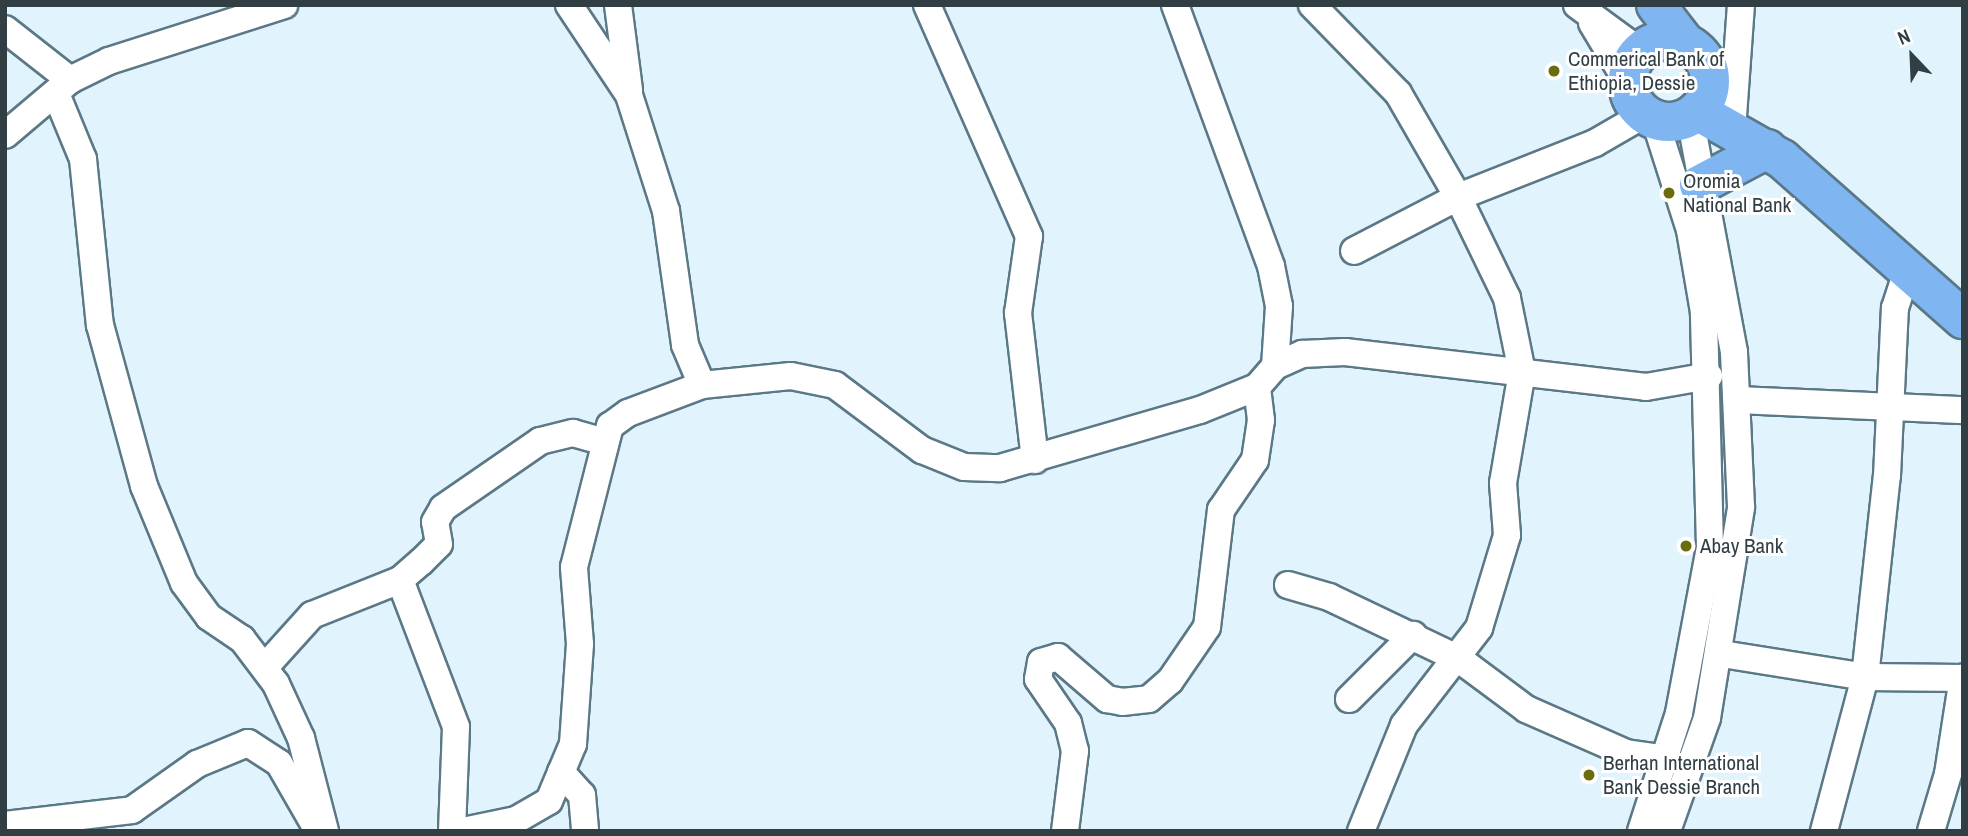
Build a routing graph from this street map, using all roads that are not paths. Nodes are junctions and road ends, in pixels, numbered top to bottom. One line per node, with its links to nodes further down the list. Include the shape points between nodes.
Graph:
1 (285, 5): 14 (street, via 109,61)
2 (569, 5): 15 (street)
3 (618, 5): 15 (street)
4 (927, 5): 32 (street, via 1028,236 1018,313)
5 (1175, 5): 23 (street, via 1271,266 1279,306)
6 (1292, 5): 10 (street)
7 (1638, 5): 16 (highway)
8 (1656, 5): 13 (highway)
9 (1741, 5): 16 (street)
10 (1315, 9): 19 (street, via 1398,93)
11 (1582, 10): 16 (street)
12 (5, 29): 14 (street)
13 (1686, 44): 16 (highway); 16 (highway, via 1707,64)
14 (63, 88): 17 (street); 38 (street, via 83,159 100,325 144,486 184,583 209,617 242,639)
15 (629, 95): 26 (street, via 666,211 685,345)
16 (1687, 103): 18 (highway); 18 (street); 19 (street); 21 (highway); 25 (street, via 1690,230)
17 (5, 135)
18 (1699, 185): 28 (street)
19 (1458, 197): 20 (street); 24 (street, via 1507,298)
20 (1354, 251)
21 (1906, 274): 22 (highway); 29 (street, via 1895,308)
22 (1963, 319)
23 (1275, 366): 24 (street, via 1302,355 1345,352); 27 (street)
24 (1522, 372): 25 (street, via 1646,387); 37 (street, via 1503,482 1507,536 1500,574)
25 (1709, 376): 42 (street, via 1710,547)
26 (702, 384): 31 (street, via 628,413 610,426); 32 (street, via 791,376 835,385 922,450 964,467 1000,468)
27 (1257, 387): 32 (street); 51 (street, via 1261,420 1255,460 1221,510 1207,627 1170,681 1149,699 1122,702 1107,699 1058,657 1041,662 1038,679 1068,723 1075,751)
28 (1740, 400): 29 (street); 36 (street, via 1741,507)
29 (1890, 408): 30 (street); 39 (street)
30 (1963, 410)
31 (605, 442): 33 (street, via 573,433 540,441 443,508 435,522 439,544); 43 (street, via 574,567 580,644 573,744)
32 (1035, 460)
33 (400, 580): 38 (street, via 312,615); 48 (street, via 456,727)
34 (1288, 585): 35 (street)
35 (1413, 635): 37 (street); 41 (street)
36 (1721, 654): 39 (street); 54 (street, via 1707,718)
37 (1459, 659): 42 (street, via 1526,709 1626,753); 52 (street, via 1404,725)
38 (265, 667): 47 (street, via 300,738)
39 (1865, 677): 40 (street); 55 (street)
40 (1963, 677): 44 (street)
41 (1349, 699)
42 (1667, 759): 53 (street)
43 (561, 772): 49 (street, via 549,801 516,820); 50 (street, via 582,795)
44 (1956, 775): 56 (street)
45 (5, 825): 46 (street, via 132,810 197,764 248,743 279,763)
46 (318, 831)
47 (325, 831)
48 (452, 831)
49 (463, 831)
50 (585, 831)
51 (1065, 831)
52 (1361, 831)
53 (1642, 831)
54 (1667, 831)
55 (1824, 831)
56 (1931, 831)

